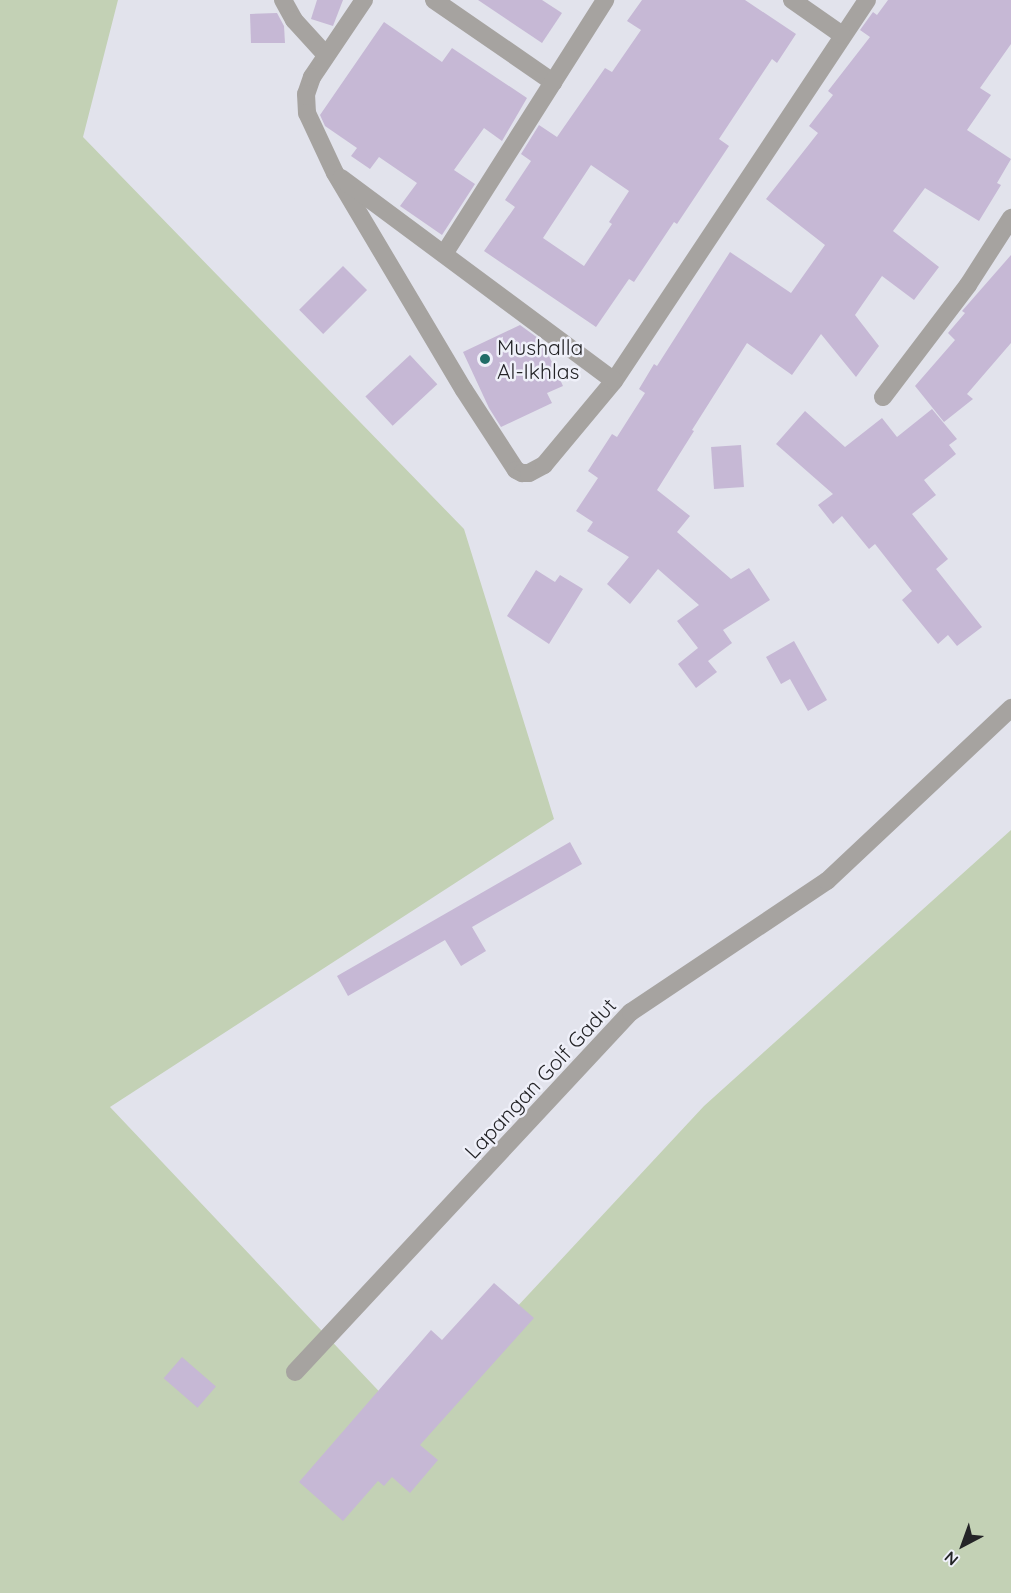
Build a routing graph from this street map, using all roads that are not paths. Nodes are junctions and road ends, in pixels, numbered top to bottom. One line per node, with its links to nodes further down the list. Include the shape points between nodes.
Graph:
1 (283, 0): 8 (street, via 294,20)
2 (364, 0): 8 (street)
3 (435, 0): 9 (street)
4 (605, 0): 9 (street)
5 (792, 0): 7 (street)
6 (867, 0): 7 (street)
7 (842, 34): 13 (street)
8 (326, 55): 10 (street, via 306,94 315,134)
9 (553, 82): 12 (street)
10 (335, 173): 12 (street); 13 (street, via 516,470 529,473 544,465)
11 (1011, 218): 14 (street, via 968,285)
12 (444, 254): 13 (street)
13 (614, 381)
14 (883, 397)
15 (1011, 708): 16 (street, Lapangan Golf Gadut, via 827,881 631,1012)
16 (295, 1372)

